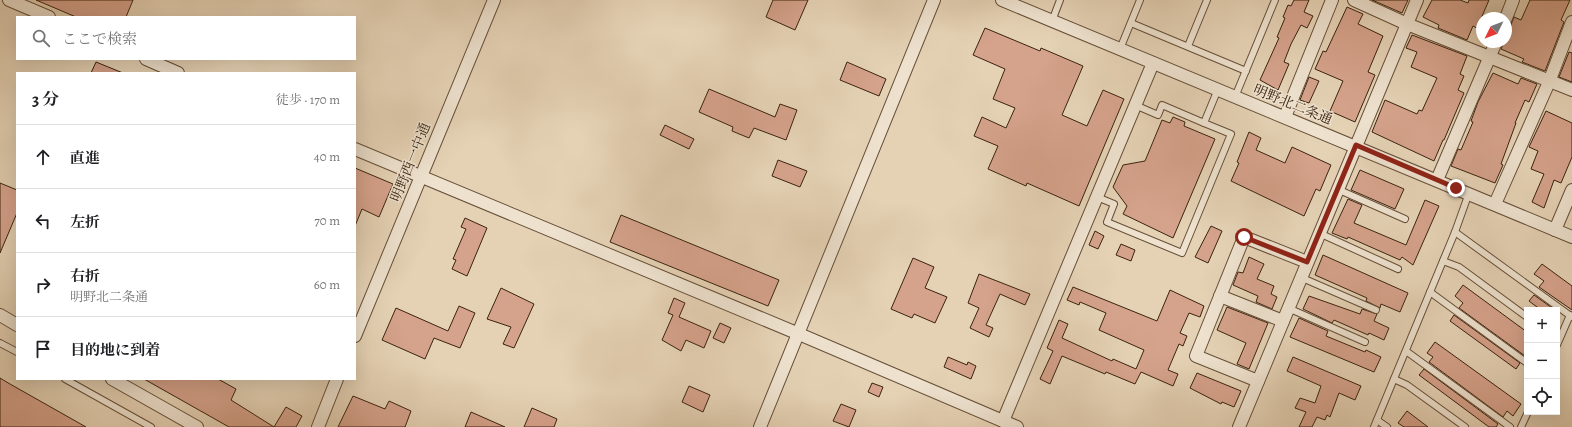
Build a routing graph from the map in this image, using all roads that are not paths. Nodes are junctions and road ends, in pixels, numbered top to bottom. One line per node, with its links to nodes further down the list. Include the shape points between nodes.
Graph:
1 (9, 0): 14 (street)
2 (494, 0): 36 (street, 明野西一中通)
3 (934, 0): 62 (street)
4 (1002, 0): 15 (street, 明野北二条通)
5 (1060, 0): 15 (lane)
6 (1140, 0): 17 (lane)
7 (1207, 0): 19 (lane)
8 (1275, 0): 25 (lane)
9 (1332, 0): 32 (street)
10 (1354, 0): 18 (street)
11 (1417, 0): 18 (street)
12 (1513, 0): 13 (street)
13 (1508, 12)
14 (47, 16)
15 (1052, 21): 21 (street, 明野北二条通)
16 (1572, 22): 27 (street)
17 (1131, 23): 19 (lane); 21 (lane)
18 (1407, 24): 22 (street); 34 (street)
19 (1188, 46): 25 (lane)
20 (1493, 48): 22 (street)
21 (1120, 49): 24 (street, 明野北二条通)
22 (1490, 56): 27 (street); 37 (street)
23 (148, 60): 26 (street)
24 (1153, 63): 28 (street, 明野北二条通); 31 (street)
25 (1246, 71): 30 (lane)
26 (176, 72)
27 (1549, 82): 29 (street); 42 (street)
28 (1218, 89): 30 (street, 明野北二条通); 33 (lane)
29 (1572, 90)
30 (1236, 96): 32 (street, 明野北二条通)
31 (1135, 105): 33 (lane, via 1158,115 1162,105); 41 (street)
32 (1285, 116): 34 (street, 明野北二条通)
33 (1204, 123): 41 (lane, via 1231,134 1182,253 1107,222 1114,204)
34 (1356, 145): 37 (street, 明野北二条通); 38 (street)
35 (356, 149): 36 (street)
36 (419, 177): 61 (street, 明野西一中通); 62 (street)
37 (1438, 180): 40 (street, 明野北二条通)
38 (1337, 190): 43 (lane); 46 (street)
39 (1572, 190): 44 (street)
40 (1469, 193): 42 (street, 明野北二条通); 45 (lane)
41 (1097, 197): 76 (street)
42 (1495, 204): 44 (street, 明野北二条通)
43 (1405, 219)
44 (1555, 230): 47 (street, 明野北二条通)
45 (1455, 232): 48 (lane); 58 (lane)
46 (1319, 233): 49 (street); 50 (lane)
47 (1572, 237)
48 (1443, 261): 52 (lane); 56 (lane, via 1459,267)
49 (1307, 262): 51 (street); 53 (street, via 1244,237)
50 (1398, 269)
51 (1300, 278): 54 (street); 55 (lane)
52 (1430, 292): 67 (lane); 68 (lane)
53 (1220, 296): 59 (street); 73 (street, via 1196,356)
54 (1288, 308): 59 (street); 64 (lane)
55 (1376, 310)
56 (1524, 315)
57 (0, 316): 60 (street)
58 (1571, 316): 63 (lane)
59 (1283, 321): 73 (street)
60 (16, 324)
61 (356, 334)
62 (798, 334): 76 (street); 81 (street)
63 (1560, 337)
64 (1365, 342)
65 (0, 343): 66 (lane)
66 (16, 351)
67 (1406, 351): 69 (lane); 86 (lane)
68 (1524, 361)
69 (1394, 379): 75 (lane); 85 (lane, via 1407,385)
70 (67, 380): 78 (lane)
71 (114, 380): 79 (street)
72 (337, 380): 80 (street)
73 (1258, 381): 77 (street)
74 (1527, 415): 87 (lane)
75 (1377, 420): 83 (lane); 84 (lane)
76 (1003, 421): 82 (street)
77 (1242, 426)
78 (151, 427)
79 (197, 427)
80 (318, 427)
81 (760, 427)
82 (1016, 427)
83 (1374, 427)
84 (1387, 427)
85 (1465, 427)
86 (1510, 427)
87 (1521, 427)

